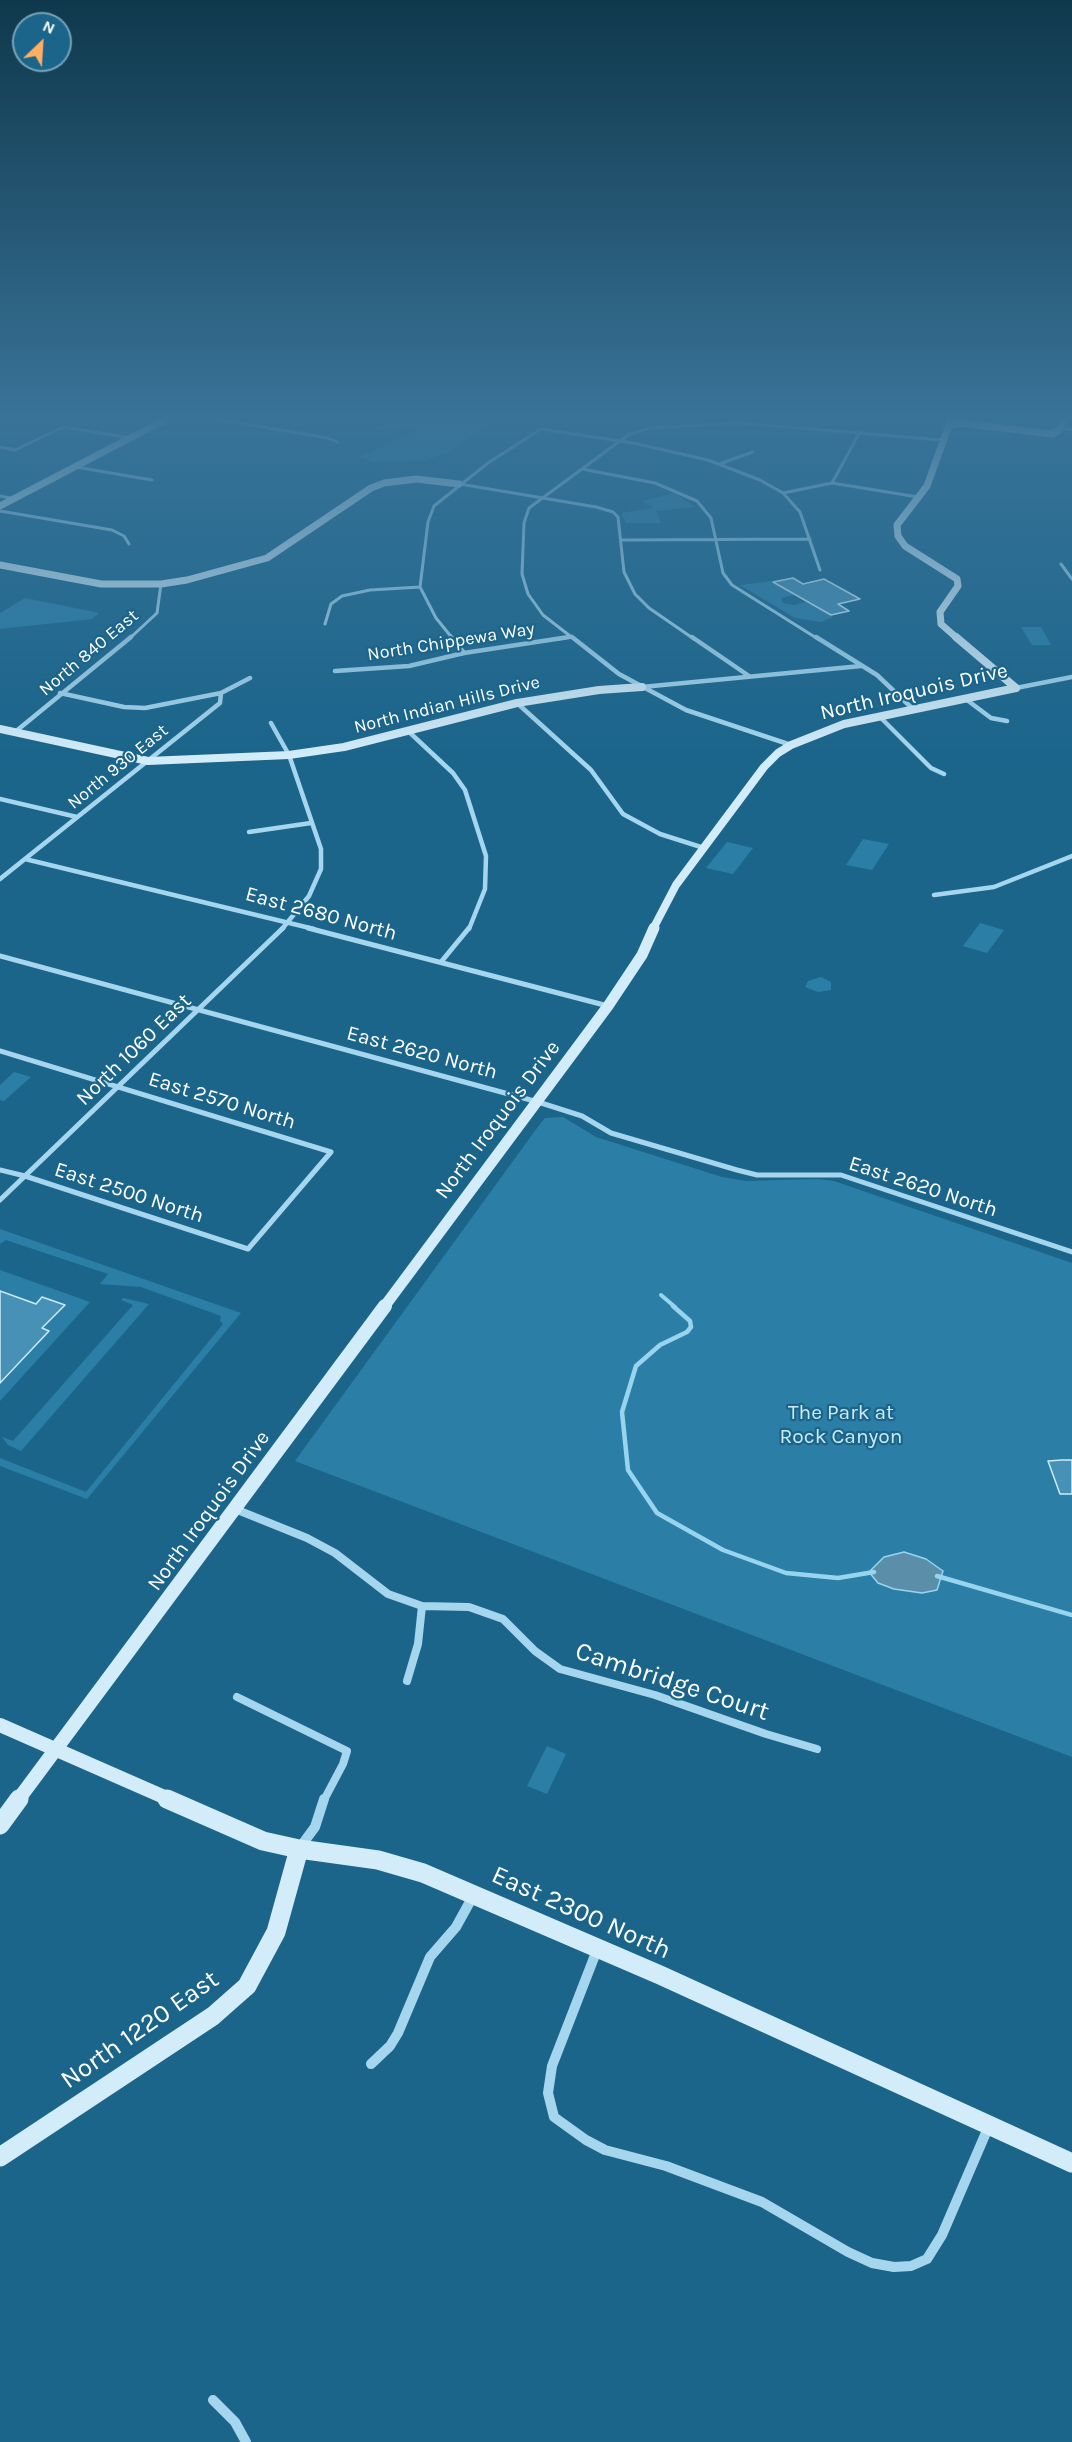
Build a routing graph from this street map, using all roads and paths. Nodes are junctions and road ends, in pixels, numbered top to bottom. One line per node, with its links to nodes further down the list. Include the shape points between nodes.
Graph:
1 (106, 529): 12 (street, via 124,536)
2 (310, 529): 17 (street, via 267,558)
3 (427, 529): 18 (street)
4 (525, 529): 20 (street, via 522,574 528,594 543,615)
5 (620, 529): 11 (street)
6 (713, 529): 9 (street)
7 (806, 529): 10 (street)
8 (897, 529): 28 (street, via 910,550 957,579 958,586 939,616 940,624)
9 (716, 539): 10 (street); 11 (street); 22 (street, via 723,573 732,585)
10 (810, 539): 15 (street)
11 (622, 540): 24 (street, via 626,579 642,602)
12 (129, 544)
13 (1061, 564): 16 (street)
14 (0, 565): 17 (street, via 86,582)
15 (820, 570)
16 (1072, 579)
17 (161, 584): 29 (street, North 840 East, via 157,613)
18 (420, 587): 19 (street, via 342,596 331,604); 21 (street, via 435,618)
19 (325, 624)
20 (570, 637): 21 (street, North Chippewa Way); 27 (street)
21 (464, 653): 23 (street, North Chippewa Way, via 409,666)
22 (861, 666): 24 (street, North Indian Hills Drive); 33 (street, via 877,675)
23 (335, 671)
24 (748, 676): 27 (street, North Indian Hills Drive)
25 (1072, 677): 28 (street, North Iroquois Drive)
26 (250, 678): 30 (street, North 930 East)
27 (642, 687): 32 (street, North Indian Hills Drive); 40 (street, via 686,710)
28 (1016, 688): 31 (street, North Iroquois Drive)
29 (60, 693): 30 (street, via 145,708); 39 (street, North 840 East)
30 (222, 693): 42 (street, North 930 East, via 220,703)
31 (967, 699): 33 (street, North Iroquois Drive); 35 (street, via 991,718)
32 (517, 703): 38 (street, North Indian Hills Drive); 48 (street, via 591,770 623,814 660,834)
33 (914, 710): 34 (street, North Iroquois Drive)
34 (879, 716): 40 (street, North Iroquois Drive, via 844,724); 43 (street, via 931,768)
35 (1007, 721)
36 (271, 723): 41 (street, North 1060 East)
37 (0, 729): 39 (street, North Indian Hills Drive)
38 (407, 730): 41 (street, North Indian Hills Drive, via 344,747); 55 (street, via 465,789 486,856 485,889 475,917)
39 (14, 732): 42 (street, North Indian Hills Drive)
40 (791, 745): 48 (street, North Iroquois Drive, via 764,766)
41 (289, 755): 42 (street, North Indian Hills Drive); 46 (street, North 1060 East)
42 (148, 761): 45 (street, North 930 East)
43 (944, 774)
44 (0, 799): 45 (street)
45 (77, 817): 50 (street, North 930 East)
46 (311, 823): 47 (street); 53 (street, North 1060 East, via 321,849 321,869 309,896)
47 (249, 832)
48 (704, 848): 56 (street, North Iroquois Drive, via 661,910 642,955)
49 (1072, 856): 52 (street, via 994,887)
50 (25, 859): 51 (street, North 930 East); 53 (street, East 2680 North)
51 (0, 879)
52 (934, 895)
53 (288, 923): 55 (street, East 2680 North); 57 (street, North 1060 East)
54 (0, 956): 57 (street, East 2620 North)
55 (441, 962): 56 (street, East 2680 North)
56 (608, 1006): 60 (street, North Iroquois Drive)
57 (199, 1011): 59 (street, North 1060 East); 60 (street, East 2620 North)
58 (0, 1051): 59 (street, East 2570 North)
59 (119, 1087): 62 (street, North 1060 East); 64 (street, East 2570 North, via 331,1152)
60 (538, 1102): 65 (street, East 2620 North, via 582,1116 611,1133 757,1175 841,1175); 66 (street, North Iroquois Drive)
61 (0, 1170): 62 (street, East 2500 North)
62 (25, 1176): 63 (street, North 1060 East); 64 (street, East 2500 North)
63 (0, 1200)
64 (248, 1249)
65 (1072, 1252)
66 (235, 1509): 67 (street, Cambridge Court, via 307,1538 335,1553 388,1594); 72 (street, North Iroquois Drive)
67 (422, 1606): 68 (street, via 418,1644); 71 (street, Cambridge Court, via 469,1606 503,1619 560,1669 655,1695)
68 (406, 1681)
69 (237, 1697): 74 (street, via 348,1751 327,1791 315,1827)
70 (0, 1725): 72 (street, East 2300 North)
71 (818, 1749)
72 (57, 1751): 73 (street, North Iroquois Drive); 74 (street, East 2300 North, via 263,1841)
73 (0, 1826)
74 (299, 1849): 75 (street, East 2300 North, via 378,1860); 79 (street, North 1220 East, via 276,1932 247,1986 213,2016)
75 (474, 1894): 76 (street, East 2300 North); 77 (street, via 456,1927 430,1957 398,2033)
76 (598, 1950): 78 (street, East 2300 North); 78 (street, via 552,2066 548,2093 554,2117 605,2150 666,2166 762,2202 872,2263 911,2266 927,2259 942,2235)
77 (371, 2064)
78 (988, 2126): 80 (street, East 2300 North)
79 (0, 2157)
80 (1072, 2163)
81 (213, 2400): 82 (street, via 235,2422)
82 (246, 2442)

